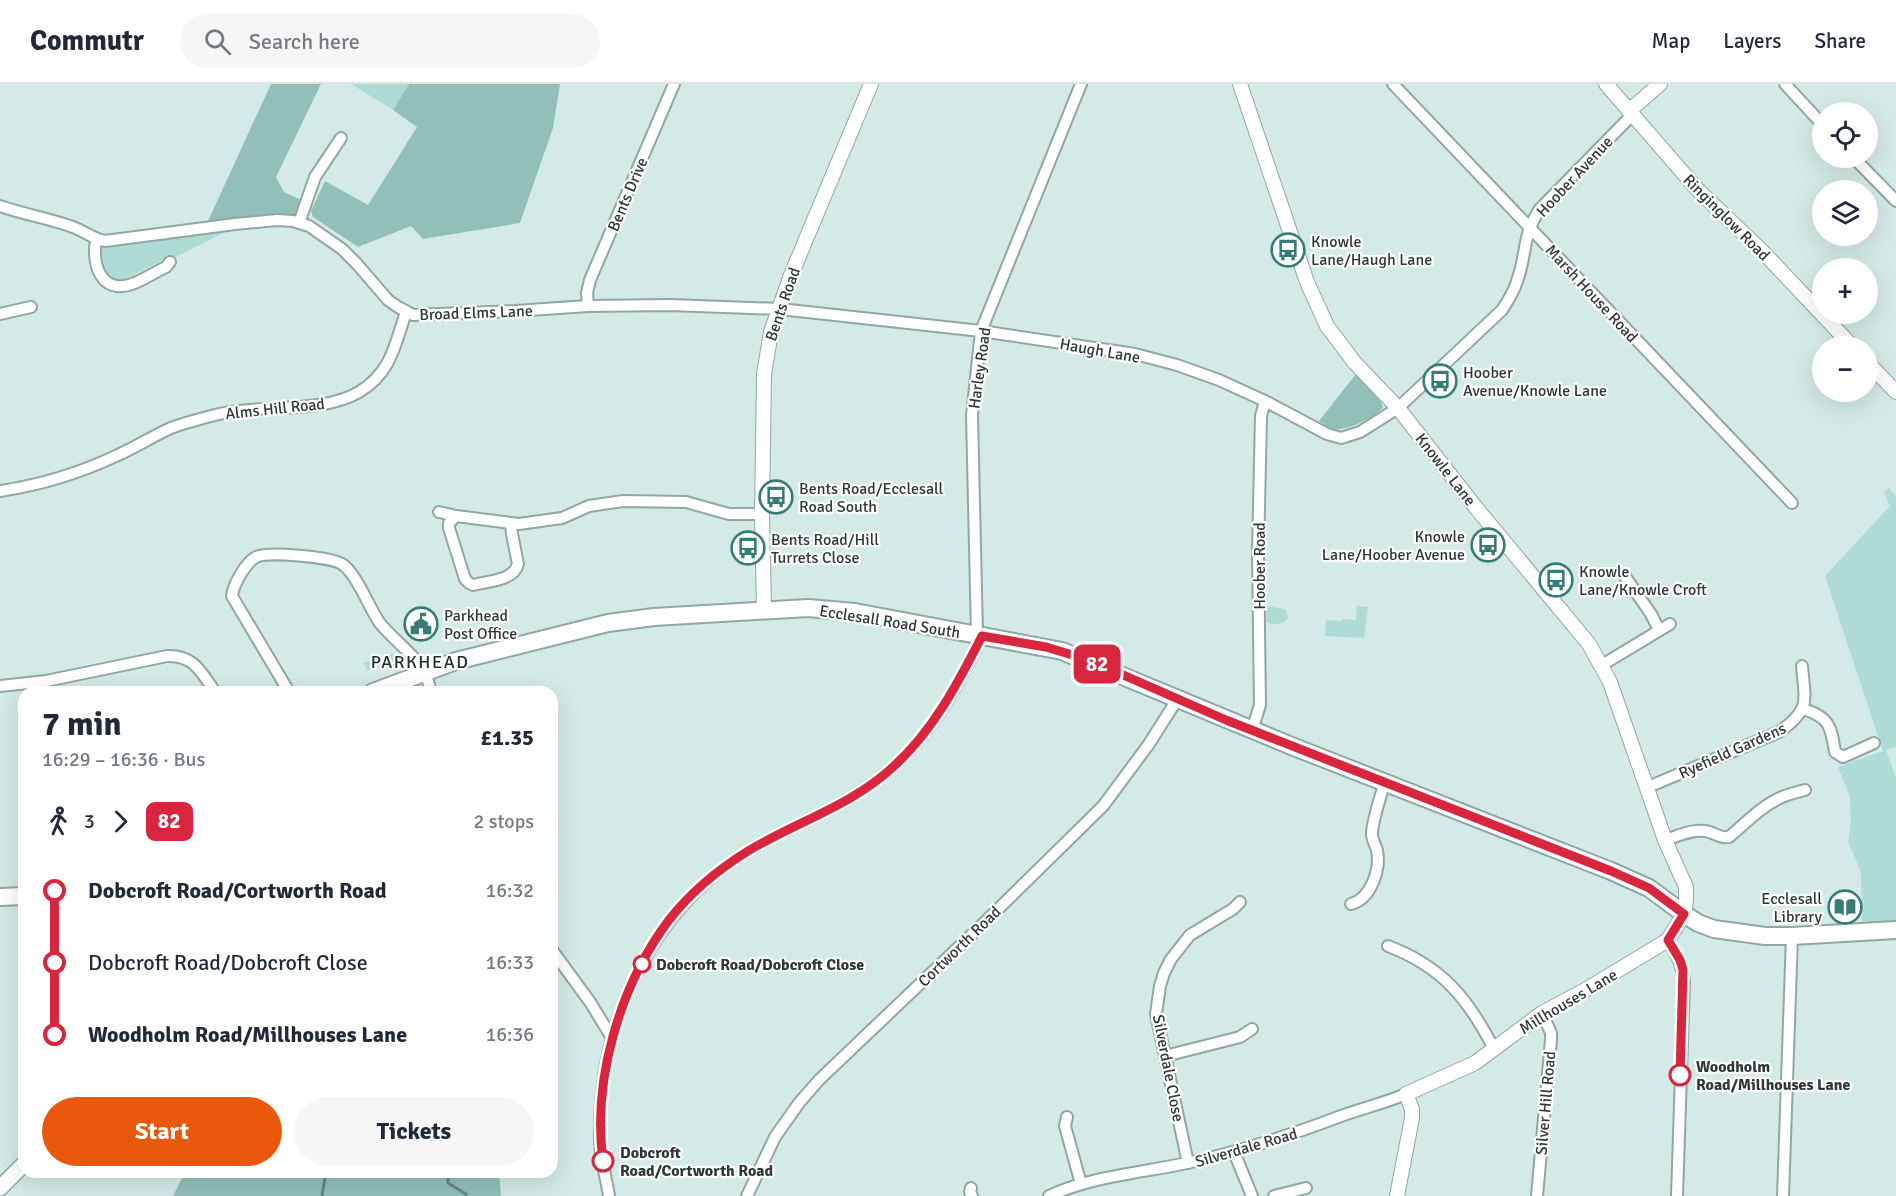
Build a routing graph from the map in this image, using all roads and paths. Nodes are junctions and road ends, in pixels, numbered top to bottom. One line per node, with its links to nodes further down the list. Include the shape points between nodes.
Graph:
1 (674, 84): 19 (street, Bents Drive, via 590,280)
2 (871, 84): 21 (street, Bents Road)
3 (1081, 84): 24 (street, Harley Road)
4 (1240, 84): 29 (street, Knowle Lane, via 1317,307 1340,345)
5 (1393, 84): 16 (street, Marsh House Road)
6 (1606, 84): 9 (street, Ringinglow Road)
7 (1660, 84): 9 (street)
8 (1785, 84): 10 (street)
9 (1631, 113): 16 (street, Hoober Avenue, via 1539,210); 25 (street, Ringinglow Road, via 1698,190)
10 (1812, 113)
11 (341, 138): 15 (street, via 315,177)
12 (1864, 168): 13 (street)
13 (1896, 201)
14 (0, 206): 17 (street, Broad Elms Lane, via 68,225)
15 (299, 223): 17 (street, Broad Elms Lane, via 277,220 118,241); 22 (street, Broad Elms Lane, via 342,249 388,300)
16 (1530, 227): 29 (street, Hoober Avenue, via 1518,280 1502,310); 31 (street, Marsh House Road)
17 (96, 240): 18 (street, via 96,267 111,284 130,285)
18 (170, 262)
19 (588, 306): 21 (street, Broad Elms Lane); 22 (street, Broad Elms Lane, via 423,315)
20 (31, 307): 23 (street)
21 (780, 309): 24 (street, Haugh Lane); 33 (street, Bents Road, via 765,364)
22 (406, 312): 30 (street, Alms Hill Road, via 386,368 360,392 343,400 200,419 169,429 77,472)
23 (0, 314)
24 (981, 331): 28 (street, Haugh Lane, via 1145,357 1198,372); 40 (street, Harley Road, via 972,415)
25 (1843, 336)
26 (1878, 371): 27 (street)
27 (1893, 384)
28 (1265, 401): 29 (street, Haugh Lane, via 1341,438 1360,432); 51 (street, Hoober Road, via 1261,416 1258,553 1260,705)
29 (1398, 408): 41 (street, Knowle Lane, via 1573,623)
30 (0, 491)
31 (1792, 503)
32 (439, 512): 34 (street)
33 (762, 514): 35 (street, via 729,514 686,502 613,501 562,518); 37 (street, Bents Road)
34 (456, 516): 35 (street); 35 (street, via 449,528 465,579 473,585 506,577 517,569)
35 (511, 524)
36 (1624, 575): 39 (street)
37 (764, 611): 40 (main road, Ecclesall Road South, via 808,608 855,612); 43 (main road, Ecclesall Road South, via 608,623 456,661)
38 (1670, 624): 39 (street)
39 (1659, 630): 41 (street)
40 (979, 635): 49 (main road, Ecclesall Road South, via 1062,651); 69 (street, via 954,689 930,728 893,767 847,801 747,852 693,894 669,920 631,987)
41 (1602, 665): 54 (street, Knowle Lane)
42 (1802, 666): 50 (street, Ryefield Gardens)
43 (425, 673): 46 (street, via 379,622 344,565 314,556 262,555 244,570 232,596); 47 (main road, Ecclesall Road South); 48 (street)
44 (0, 686): 45 (street, via 176,656 190,660)
45 (210, 686)
46 (285, 686)
47 (389, 686)
48 (428, 686)
49 (1178, 698): 51 (main road, Ecclesall Road South); 81 (street, Cortworth Road, via 1104,806 799,1103 775,1137)
50 (1803, 709): 52 (street, via 1824,718 1833,736 1834,752 1843,757); 54 (street, Ryefield Gardens, via 1779,732)
51 (1252, 730): 53 (main road, Ecclesall Road South)
52 (1874, 743)
53 (1385, 782): 60 (street, via 1371,835 1377,851 1371,889 1359,902); 61 (main road, Ecclesall Road South, via 1611,871 1649,888)
54 (1648, 787): 56 (street, Knowle Lane)
55 (1804, 790): 56 (street, via 1782,796 1729,837 1705,831)
56 (1665, 840): 61 (street, Knowle Lane, via 1686,887)
57 (18, 896): 58 (main road)
58 (0, 897)
59 (1240, 902): 71 (street, Silverdale Close, via 1190,935 1164,973 1156,1014)
60 (1351, 904)
61 (1684, 914): 63 (main road, Ecclesall Road South, via 1714,929); 64 (street, Millhouses Lane)
62 (1896, 930): 63 (main road, Ecclesall Road South)
63 (1792, 936): 88 (street)
64 (1668, 940): 67 (street, Millhouses Lane); 87 (street, via 1680,960 1684,982)
65 (1388, 946): 70 (street, via 1420,960 1451,986 1475,1013)
66 (558, 958): 69 (street)
67 (1542, 1013): 70 (street, Millhouses Lane); 86 (street, Silver Hill Road, via 1551,1040)
68 (1252, 1029): 71 (street, via 1240,1037)
69 (612, 1038): 80 (street, via 600,1143)
70 (1494, 1048): 72 (street, Millhouses Lane, via 1475,1063)
71 (1165, 1056): 75 (street, Silverdale Close)
72 (1406, 1094): 74 (street, Silverdale Road); 85 (street, via 1412,1118)
73 (1067, 1117): 77 (street, via 1065,1126)
74 (1234, 1152): 75 (street, Silverdale Road); 83 (street)
75 (1188, 1163): 77 (street, Silverdale Road)
76 (18, 1170): 78 (main road)
77 (1081, 1184): 82 (street, Silverdale Road)
78 (0, 1188)
79 (1306, 1188): 84 (street)
80 (609, 1196)
81 (747, 1196)
82 (1049, 1196)
83 (1251, 1196)
84 (1274, 1196)
85 (1397, 1196)
86 (1537, 1196)
87 (1677, 1196)
88 (1783, 1196)

